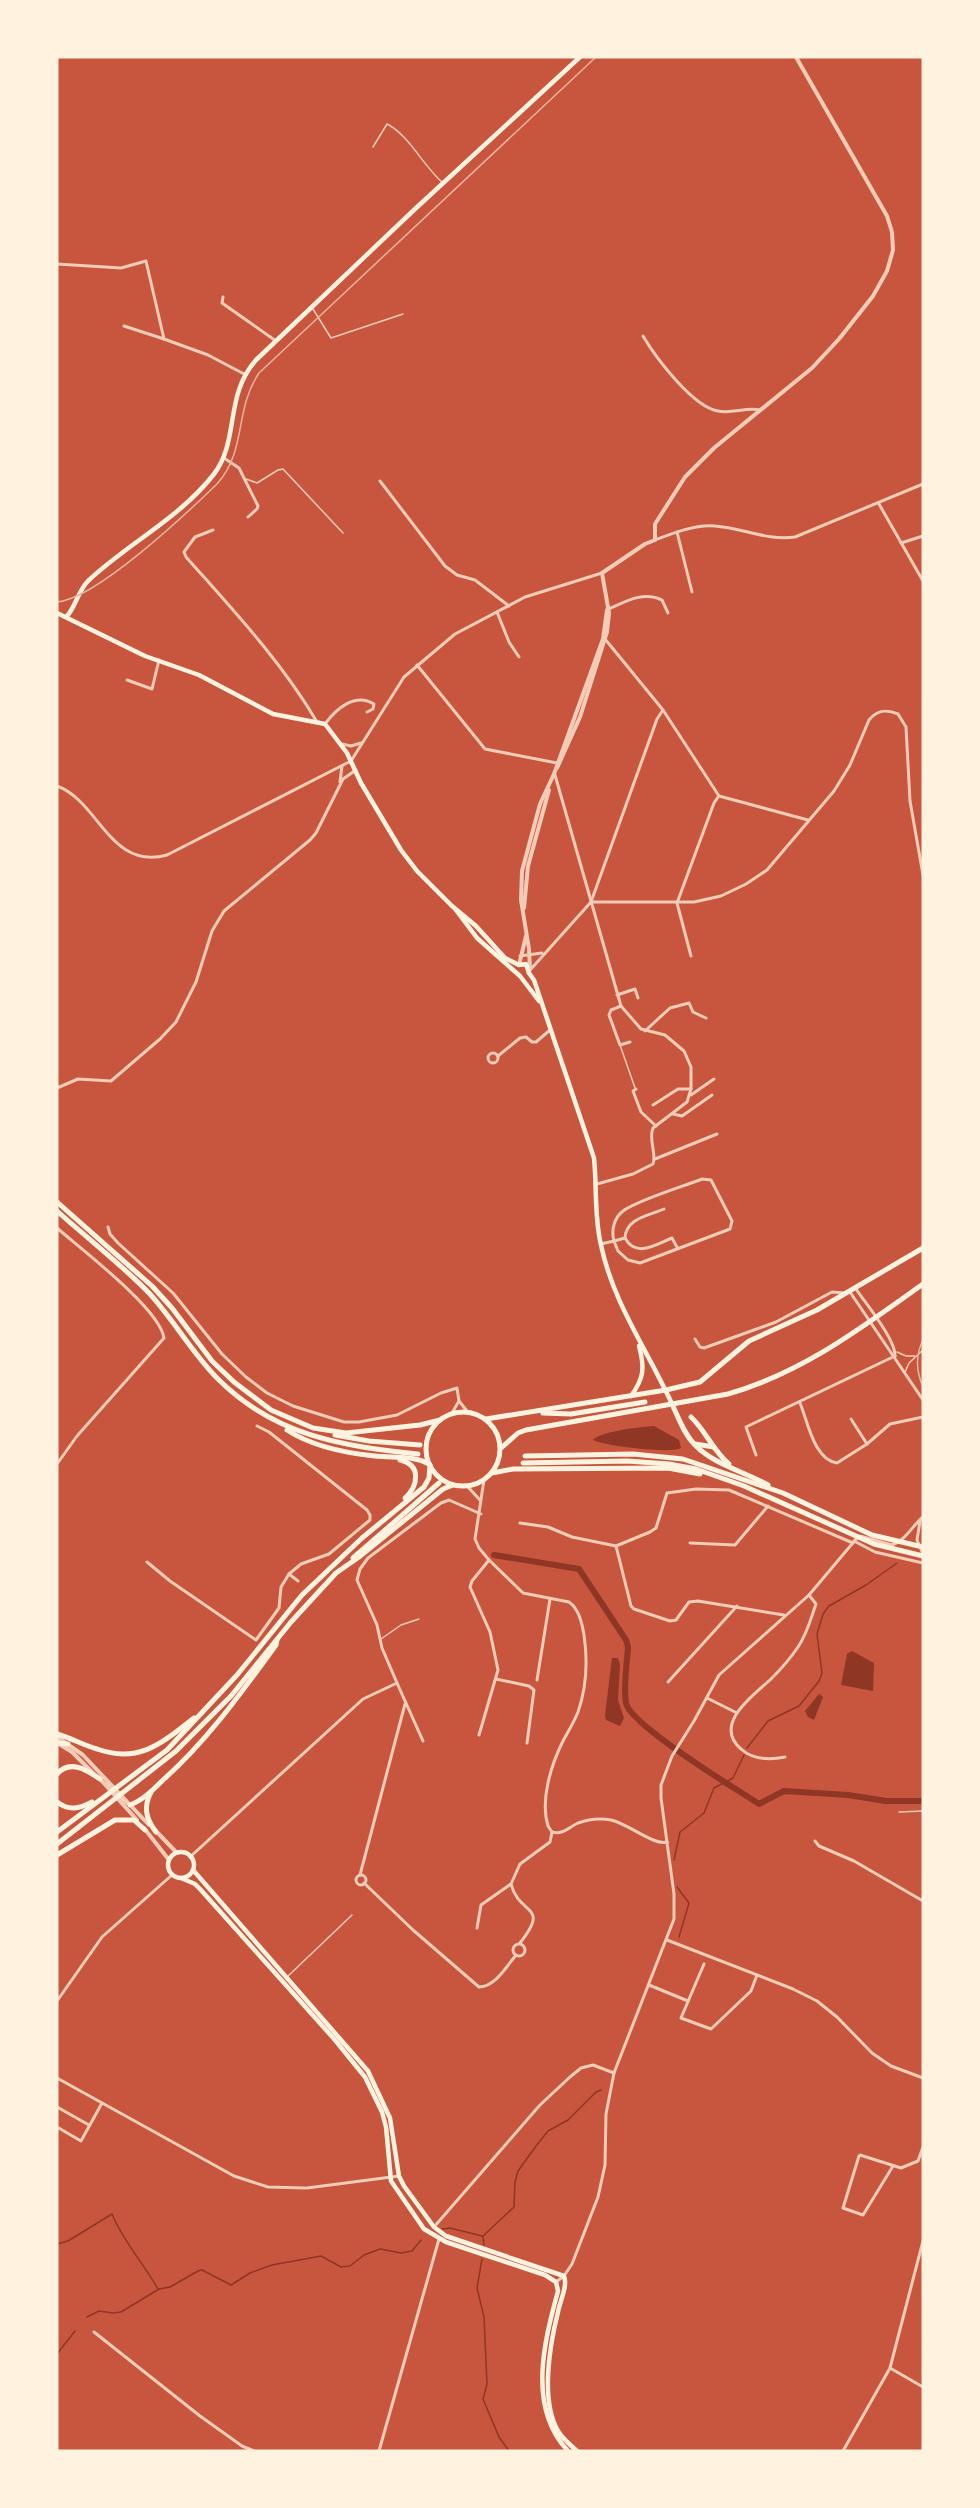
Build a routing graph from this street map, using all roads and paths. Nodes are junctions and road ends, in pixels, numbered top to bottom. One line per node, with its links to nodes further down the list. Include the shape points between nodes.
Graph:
1 (580, 57): 4 (main road)
2 (796, 57): 14 (street, via 887,216 893,250 880,285 861,313 812,368)
3 (372, 147): 4 (lane, via 387,124 397,129)
4 (444, 183): 7 (main road)
5 (57, 264): 11 (street, via 121,268 146,261)
6 (224, 297): 12 (street, via 222,303)
7 (312, 307): 8 (lane, via 331,338); 12 (main road)
8 (403, 314)
9 (124, 326): 11 (street)
10 (643, 336): 14 (street, via 702,405 721,412)
11 (164, 339): 13 (street)
12 (276, 340): 13 (main road)
13 (246, 375): 15 (main road, via 234,405)
14 (762, 411): 25 (street, via 714,448 685,477 655,524)
15 (224, 458): 16 (street, via 239,468); 35 (main road, via 207,482 178,509 86,582)
16 (245, 479): 20 (street, via 258,506); 23 (lane, via 257,483 283,469)
17 (380, 481): 30 (street, via 445,566 457,575 475,580)
18 (923, 484): 19 (street)
19 (879, 504): 22 (street, via 795,537 777,538 713,525); 26 (street)
20 (248, 517)
21 (213, 530): 43 (street, via 195,537 184,552 186,557 276,660)
22 (677, 532): 25 (street); 29 (street)
23 (343, 533)
24 (923, 536): 26 (street)
25 (655, 540): 27 (street)
26 (900, 543): 28 (street)
27 (602, 573): 30 (street); 31 (street)
28 (923, 581)
29 (692, 592)
30 (508, 606): 32 (street)
31 (607, 609): 34 (street, via 632,598 653,596 662,600); 36 (street)
32 (497, 612): 37 (street); 39 (street, via 455,634)
33 (57, 613): 35 (main road)
34 (668, 614)
35 (67, 616): 38 (main road)
36 (603, 639): 41 (street); 49 (street)
37 (519, 657)
38 (159, 660): 40 (street, via 152,689); 43 (main road, via 199,675 273,714)
39 (417, 665): 45 (street); 49 (street, via 485,749)
40 (128, 680)
41 (663, 710): 55 (street); 58 (street)
42 (367, 712): 44 (street, via 374,704 356,699 333,712)
43 (317, 722): 44 (main road)
44 (325, 724): 46 (main road)
45 (363, 742): 46 (street); 47 (street)
46 (341, 744): 47 (main road)
47 (351, 761): 48 (street); 50 (main road)
48 (342, 766): 51 (street); 53 (street)
49 (557, 766): 52 (street)
50 (356, 770): 53 (street); 60 (main road, via 401,850)
51 (328, 773): 53 (street); 54 (street, via 186,848 158,857 139,855 113,841 78,798)
52 (554, 774): 58 (street); 61 (street, via 540,804 522,871)
53 (340, 782): 80 (street, via 310,840 229,905 217,920 187,1003 168,1031 111,1081 78,1079)
54 (57, 786)
55 (719, 796): 56 (street); 59 (street)
56 (808, 820): 57 (street, via 841,781 874,714 886,710 898,714 906,727 910,801); 59 (street, via 767,870 739,889 710,899)
57 (923, 875)
58 (591, 902): 59 (street); 62 (street); 69 (street)
59 (677, 903): 65 (street)
60 (455, 908): 66 (main road, via 505,958); 68 (main road, via 477,938)
61 (526, 936): 63 (street); 64 (street)
62 (544, 953): 63 (street); 67 (street)
63 (530, 955): 64 (street); 67 (street)
64 (520, 956): 66 (street)
65 (691, 956)
66 (519, 965): 67 (main road, via 525,963); 68 (main road)
67 (529, 971): 68 (main road, via 525,977); 71 (main road)
68 (519, 975): 71 (main road)
69 (617, 995): 70 (street, via 635,989); 72 (street)
70 (638, 998)
71 (541, 1004): 74 (main road)
72 (621, 1006): 75 (street); 77 (street, via 609,1013)
73 (706, 1018): 75 (street, via 694,1013 689,1003 670,1008)
74 (550, 1030): 78 (street, via 536,1042 520,1038); 90 (main road, via 588,1138)
75 (645, 1031): 82 (street, via 665,1035 684,1051 691,1067)
76 (630, 1042): 77 (street)
77 (620, 1045): 81 (lane)
78 (498, 1056)
79 (714, 1079): 84 (street)
80 (57, 1088)
81 (636, 1089): 87 (street, via 633,1091 641,1112)
82 (692, 1089): 84 (street); 85 (street, via 678,1089)
83 (712, 1095): 86 (street, via 682,1116)
84 (690, 1096): 86 (street)
85 (653, 1105)
86 (673, 1114): 87 (street)
87 (656, 1126): 89 (street, via 651,1133)
88 (717, 1134): 89 (street)
89 (655, 1159): 90 (street, via 642,1170)
90 (597, 1184): 98 (main road)
91 (57, 1202): 130 (main road, via 152,1286 212,1361 234,1382 271,1410)
92 (664, 1209): 96 (street, via 634,1221 625,1231)
93 (57, 1211): 128 (main road, via 148,1292 217,1378 238,1398)
94 (108, 1227): 116 (street, via 113,1238 173,1293 222,1354 267,1393 292,1406 344,1422 359,1422 397,1415 458,1388)
95 (57, 1228): 139 (street, via 141,1303 164,1338)
96 (625, 1238): 97 (street); 100 (street, via 636,1250 672,1238)
97 (614, 1241): 98 (street); 100 (street, via 628,1260 640,1263); 100 (street, via 613,1226 623,1211 702,1179 711,1180 732,1221 730,1229)
98 (601, 1244): 106 (main road)
99 (923, 1248): 102 (main road)
100 (678, 1249)
101 (923, 1284): 104 (main road)
102 (851, 1291): 103 (street, via 832,1292); 104 (street); 104 (street); 105 (main road)
103 (787, 1316): 105 (street); 107 (street, via 704,1348)
104 (872, 1320): 109 (street); 110 (street); 119 (main road, via 806,1364 759,1386)
105 (791, 1323): 113 (main road, via 749,1341 705,1380)
106 (637, 1338): 113 (main road); 114 (main road, via 645,1369)
107 (695, 1339)
108 (923, 1350): 111 (lane)
109 (895, 1351): 110 (street); 111 (lane)
110 (894, 1356): 112 (street); 118 (street)
111 (916, 1356): 112 (lane)
112 (904, 1373): 115 (street)
113 (666, 1390): 114 (main road); 119 (main road)
114 (631, 1396): 122 (main road)
115 (923, 1400)
116 (459, 1401): 120 (street); 121 (street)
117 (645, 1402): 122 (main road, via 571,1414)
118 (800, 1403): 132 (street, via 825,1459 842,1462); 137 (street, via 746,1427)
119 (672, 1404): 131 (main road); 135 (main road, via 518,1433)
120 (467, 1411): 121 (main road); 125 (main road)
121 (452, 1413): 127 (main road)
122 (529, 1413): 125 (main road)
123 (692, 1417): 134 (main road)
124 (923, 1418): 132 (street, via 890,1424)
125 (486, 1419): 135 (main road, via 497,1432)
126 (851, 1419): 132 (street)
127 (440, 1420): 130 (main road, via 362,1433); 140 (main road, via 427,1442)
128 (275, 1422): 136 (main road, via 339,1444); 138 (main road, via 328,1448)
129 (257, 1426): 166 (street, via 370,1515 370,1520 329,1554 301,1564)
130 (313, 1428): 133 (main road, via 347,1438)
131 (693, 1443): 134 (main road); 141 (main road)
132 (867, 1444)
133 (420, 1445)
134 (714, 1447): 141 (main road)
135 (501, 1448): 142 (main road)
136 (418, 1454)
137 (756, 1455)
138 (376, 1456): 140 (main road, via 418,1458); 152 (main road, via 405,1461 417,1477 414,1489)
139 (57, 1464)
140 (430, 1465): 146 (main road, via 438,1476); 152 (main road, via 424,1487)
141 (741, 1471): 148 (main road)
142 (492, 1473): 143 (main road, via 513,1469 668,1468); 144 (main road)
143 (714, 1476): 148 (main road, via 669,1464 524,1459 665,1456 701,1464); 156 (main road, via 744,1486)
144 (484, 1480): 147 (main road); 149 (street)
145 (439, 1483): 165 (main road)
146 (453, 1485): 147 (main road); 165 (main road)
147 (467, 1486): 149 (street)
148 (783, 1493): 155 (main road)
149 (481, 1501): 151 (street)
150 (768, 1506): 156 (street); 158 (street, via 735,1545); 159 (street, via 729,1490 696,1489 667,1494 656,1528)
151 (481, 1514): 162 (street, via 476,1543); 174 (street, via 449,1500 441,1503 368,1558 358,1573 359,1588)
152 (386, 1518): 181 (main road, via 302,1595)
153 (922, 1518): 157 (street); 160 (street, via 917,1528)
154 (519, 1523): 159 (street)
155 (851, 1525): 156 (street); 157 (main road)
156 (855, 1541): 157 (street, via 861,1536 892,1545); 161 (main road); 164 (street, via 874,1552); 168 (street)
157 (899, 1542): 160 (main road)
158 (690, 1543)
159 (616, 1546): 170 (street, via 631,1606 661,1619 676,1620 689,1602)
160 (920, 1547): 161 (street)
161 (923, 1555)
162 (489, 1560): 169 (street, via 523,1593); 175 (street, via 470,1587 490,1632 498,1670)
163 (147, 1562): 166 (street, via 256,1640 279,1608 281,1587)
164 (923, 1563)
165 (336, 1573): 173 (main road)
166 (289, 1574): 167 (street)
167 (298, 1581)
168 (809, 1595): 171 (street); 182 (street, via 816,1604 800,1644)
169 (550, 1599): 176 (street); 201 (street, via 569,1602 577,1610 587,1656 577,1714 548,1782 546,1821)
170 (737, 1606): 171 (street); 177 (street)
171 (785, 1615): 179 (street, via 719,1675)
172 (419, 1619): 174 (lane)
173 (279, 1636): 192 (main road, via 276,1646 229,1708); 204 (main road, via 231,1696 176,1751)
174 (380, 1639): 178 (street)
175 (496, 1679): 184 (street); 187 (street, via 534,1690)
176 (537, 1680)
177 (668, 1682)
178 (397, 1683): 180 (street); 207 (street, via 363,1700)
179 (707, 1698): 182 (street); 203 (street, via 675,1750 661,1785)
180 (405, 1703): 185 (street); 211 (street)
181 (207, 1708): 183 (main road, via 164,1743 131,1754 104,1751); 193 (main road, via 167,1750)
182 (737, 1713): 189 (street, via 731,1731 742,1750 759,1758)
183 (57, 1735): 188 (street)
184 (479, 1735)
185 (423, 1741)
186 (57, 1743): 188 (main road); 191 (street)
187 (526, 1743)
188 (68, 1744): 191 (street)
189 (785, 1756)
190 (57, 1774): 191 (main road, via 63,1768 80,1767)
191 (105, 1782): 195 (street)
192 (155, 1787): 195 (main road, via 138,1802); 200 (main road, via 149,1795 146,1815)
193 (104, 1796): 194 (main road, via 77,1809); 199 (main road)
194 (57, 1802)
195 (125, 1803): 198 (street); 200 (street)
196 (923, 1811): 197 (lane)
197 (899, 1812)
198 (145, 1830): 206 (main road, via 134,1820 115,1820); 208 (street)
199 (57, 1832)
200 (156, 1832): 205 (street)
201 (552, 1832): 203 (street, via 561,1833 582,1822 603,1819 629,1826 655,1843); 214 (street, via 550,1842 520,1864)
202 (815, 1841): 215 (street)
203 (667, 1842): 218 (street, via 675,1907)
204 (57, 1844)
205 (177, 1853): 207 (main road); 208 (main road)
206 (57, 1855)
207 (190, 1857): 209 (main road)
208 (170, 1860): 210 (main road)
209 (193, 1870): 212 (main road); 223 (main road)
210 (172, 1875): 212 (main road); 226 (street, via 102,1937)
211 (360, 1875): 213 (street, via 366,1877); 213 (street, via 357,1881)
212 (181, 1878): 239 (main road, via 200,1889 365,2077 386,2127)
213 (364, 1883): 220 (street, via 479,1987 493,1982)
214 (511, 1884): 217 (street, via 481,1905); 219 (street, via 533,1917 532,1927)
215 (923, 1901)
216 (352, 1916): 223 (lane)
217 (477, 1928)
218 (667, 1940): 222 (street); 224 (street)
219 (520, 1943): 220 (street, via 513,1948); 220 (street, via 525,1952)
220 (516, 1955)
221 (704, 1964): 228 (street)
222 (757, 1975): 228 (street, via 751,1991 711,2029 681,2018); 231 (street, via 817,2001 872,2053 891,2066)
223 (286, 1977): 238 (main road, via 354,2052 374,2082 390,2118)
224 (649, 1985): 228 (street); 229 (street)
225 (57, 1989): 226 (lane)
226 (62, 1993): 227 (street)
227 (57, 2001)
228 (688, 2001)
229 (614, 2073): 240 (street, via 592,2065 570,2077 540,2105); 243 (street, via 606,2114 603,2180)
230 (57, 2078): 232 (street)
231 (923, 2078)
232 (102, 2103): 234 (street); 239 (street, via 234,2176 268,2187 306,2188)
233 (57, 2107): 234 (street)
234 (89, 2125): 235 (street, via 81,2141)
235 (57, 2127)
236 (923, 2148): 237 (street, via 918,2161 904,2168)
237 (893, 2166): 237 (street, via 859,2156 843,2208 863,2215)
238 (399, 2176): 239 (street); 240 (main road)
239 (390, 2177): 241 (main road, via 424,2229)
240 (434, 2227): 241 (main road); 243 (main road, via 446,2236)
241 (439, 2239): 244 (main road); 249 (street)
242 (923, 2241): 246 (street)
243 (564, 2276): 244 (street); 251 (main road, via 552,2336 549,2388 558,2431)
244 (556, 2282): 250 (main road, via 558,2291 543,2359 543,2391 550,2428)
245 (94, 2331): 248 (street, via 200,2416)
246 (890, 2368): 247 (street); 252 (street)
247 (923, 2387)
248 (254, 2451)
249 (378, 2451)
250 (568, 2451)
251 (577, 2451)
252 (843, 2451)

